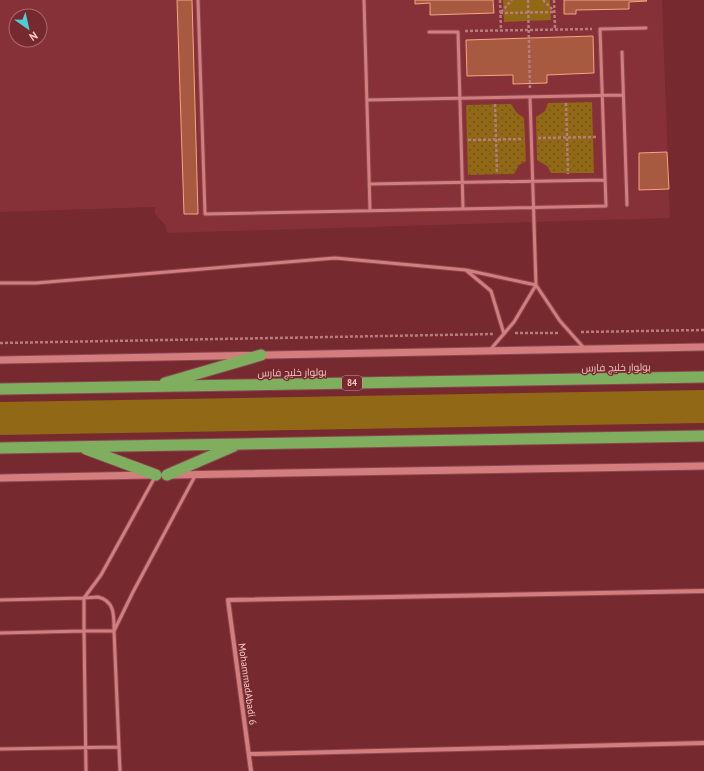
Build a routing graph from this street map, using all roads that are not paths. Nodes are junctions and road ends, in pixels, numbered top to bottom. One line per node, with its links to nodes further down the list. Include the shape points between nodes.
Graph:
1 (198, 0): 18 (lane, via 205,214)
2 (364, 0): 10 (lane)
3 (646, 28): 7 (lane, via 600,29)
4 (429, 32): 9 (lane, via 458,32)
5 (622, 52): 6 (lane)
6 (623, 95): 7 (lane); 15 (lane)
7 (602, 96): 8 (lane); 11 (lane)
8 (530, 97): 9 (lane); 12 (lane)
9 (460, 99): 10 (lane); 13 (lane)
10 (367, 100): 14 (lane)
11 (605, 180): 12 (lane); 16 (lane, via 606,206)
12 (533, 181): 13 (lane); 16 (lane)
13 (462, 182): 14 (lane); 17 (lane)
14 (369, 184): 18 (lane)
15 (627, 205)
16 (534, 207): 17 (lane); 21 (lane)
17 (463, 208): 18 (lane)
18 (370, 210)
19 (466, 270): 20 (lane, via 335,258 36,283); 21 (lane); 22 (lane, via 492,291)
20 (0, 283)
21 (536, 285): 22 (lane); 24 (lane, via 560,320)
22 (504, 334): 25 (lane)
23 (704, 347): 24 (street)
24 (585, 349): 25 (street)
25 (489, 351): 26 (street)
26 (261, 355): 27 (street); 29 (highway)
27 (0, 360)
28 (704, 377): 29 (highway, بولوار خلیج فارس / 84)
29 (152, 387): 30 (highway, بولوار خلیج فارس / 84)
30 (0, 389)
31 (704, 436): 32 (highway)
32 (239, 444): 33 (highway); 37 (highway)
33 (79, 447): 34 (highway); 37 (highway)
34 (0, 448)
35 (704, 466): 36 (street)
36 (196, 474): 37 (street); 43 (lane)
37 (161, 475): 38 (street); 40 (lane, via 101,575)
38 (0, 478)
39 (704, 590): 49 (street, MohammadAbadi 6, via 228,600)
40 (84, 598): 41 (lane); 42 (lane); 43 (lane, via 98,598 109,602)
41 (0, 600)
42 (84, 631): 43 (lane); 44 (lane); 47 (lane)
43 (114, 631): 46 (lane)
44 (0, 633)
45 (704, 743): 49 (street)
46 (119, 747): 47 (lane); 51 (lane)
47 (86, 748): 48 (lane); 50 (lane)
48 (0, 749)
49 (249, 754): 52 (street, MohammadAbadi 6)
50 (86, 771)
51 (120, 771)
52 (252, 771)

